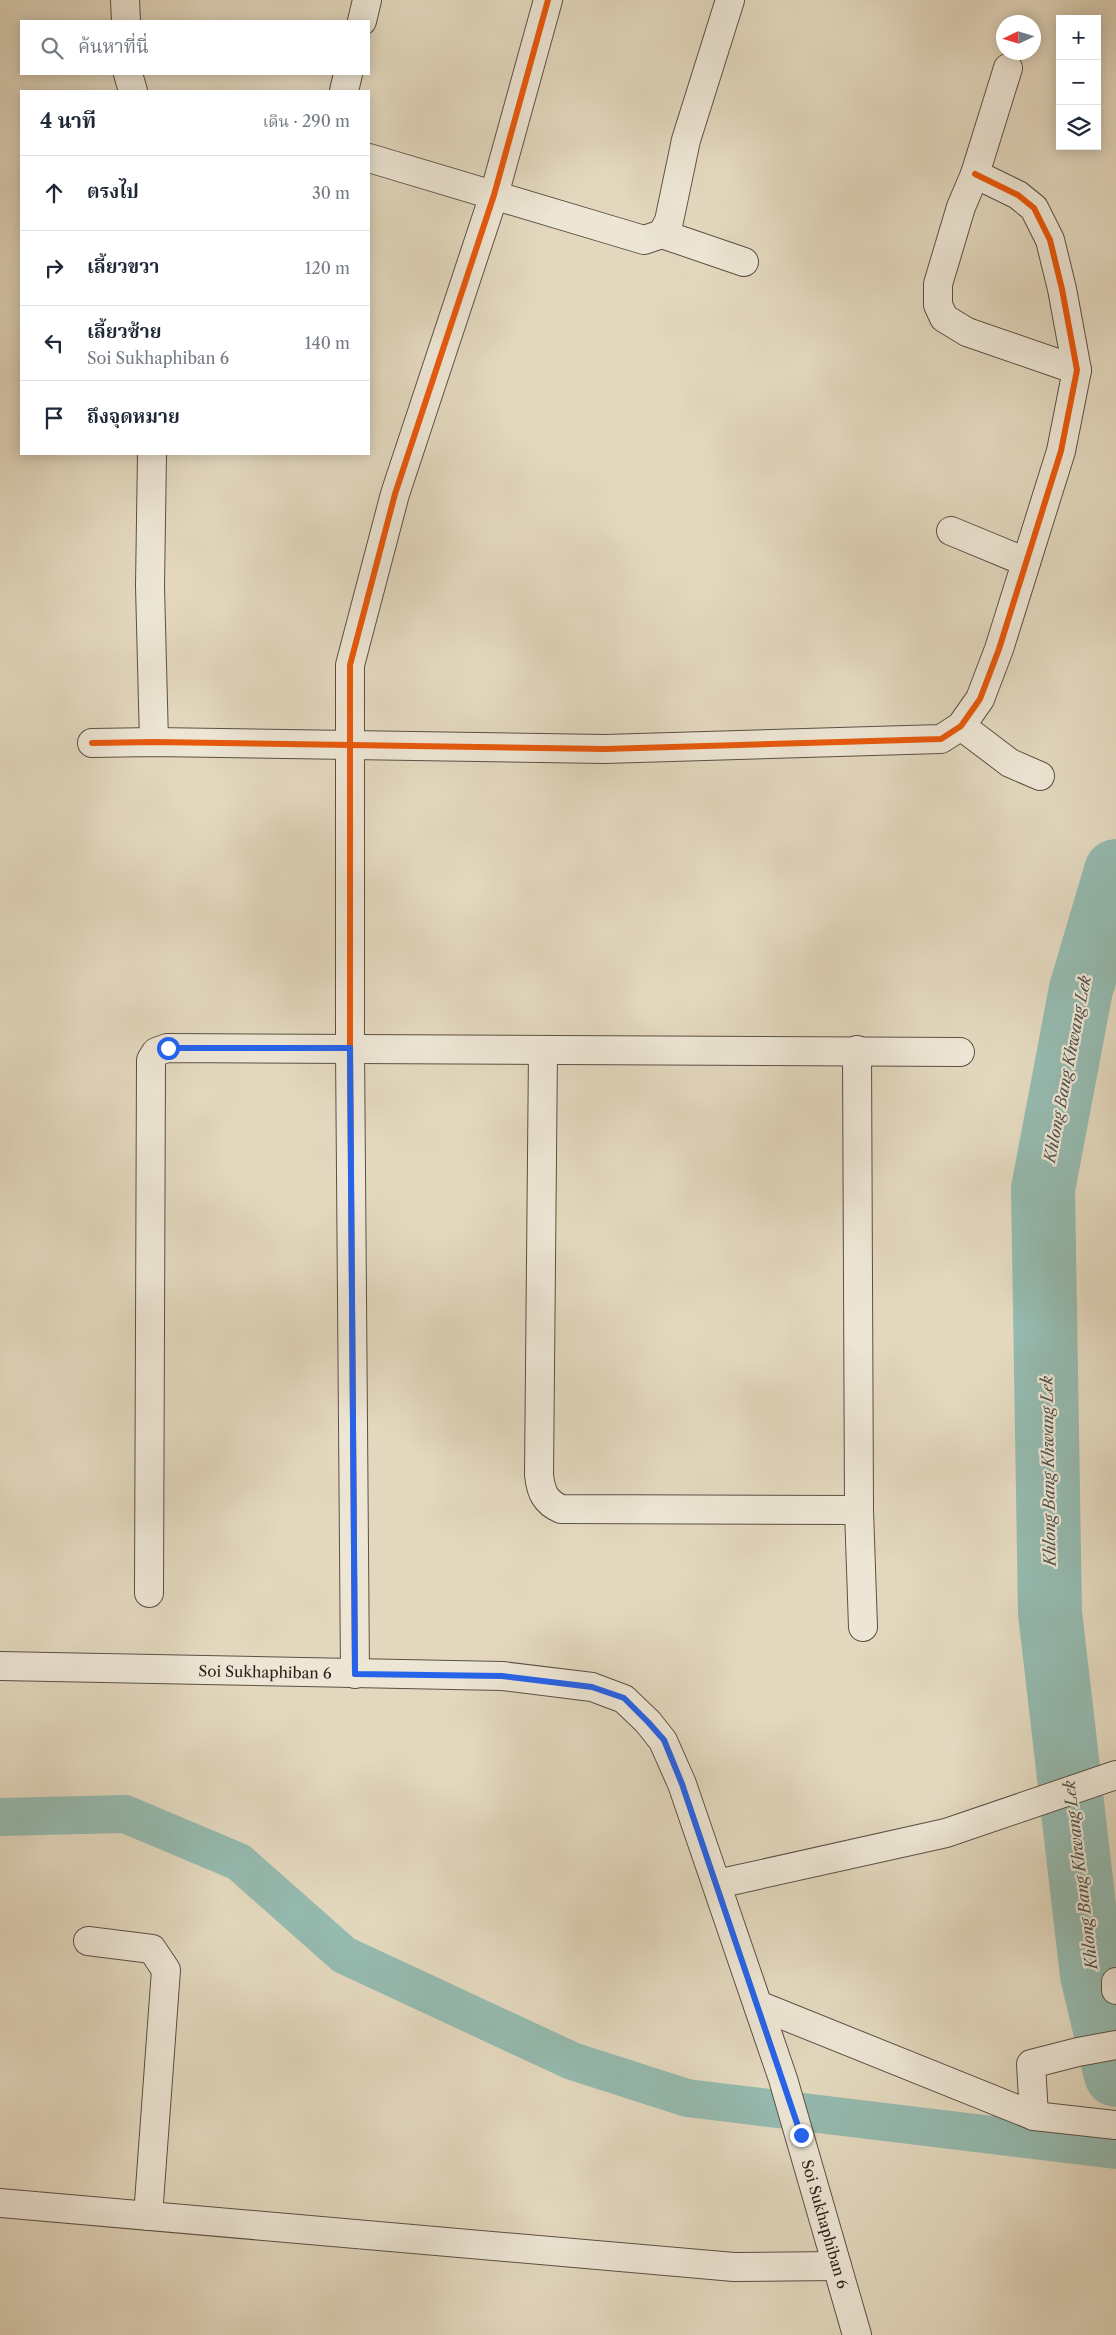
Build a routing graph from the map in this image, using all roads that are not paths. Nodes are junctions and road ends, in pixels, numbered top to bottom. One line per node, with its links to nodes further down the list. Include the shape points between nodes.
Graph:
1 (125, 0): 5 (street)
2 (368, 0): 6 (street)
3 (548, 0): 14 (street)
4 (730, 0): 15 (street, via 686,140 669,221)
5 (126, 20)
6 (362, 20)
7 (1008, 68): 13 (street)
8 (128, 75): 10 (street)
9 (348, 75): 11 (street)
10 (133, 90)
11 (344, 90)
12 (370, 158): 14 (street)
13 (975, 174): 17 (street, via 1018,195 1034,208 1050,240); 17 (street, via 961,207 938,284 938,305 944,318 967,332)
14 (494, 195): 15 (street, via 644,240); 24 (street, via 390,513 350,665)
15 (662, 234): 16 (street)
16 (744, 262)
17 (1077, 370): 20 (street, via 1061,450)
18 (152, 455): 22 (street, via 150,586)
19 (951, 531): 20 (street)
20 (1026, 562): 21 (street, via 980,699)
21 (961, 726): 24 (street, via 941,739 823,744 605,749); 25 (street, via 1010,763)
22 (154, 742): 23 (street); 24 (street)
23 (92, 744)
24 (350, 745): 26 (street)
25 (1040, 776)
26 (350, 1048): 27 (street); 31 (street, via 168,1048 156,1052 151,1060); 34 (street)
27 (542, 1050): 28 (street); 30 (street, via 540,1488 545,1497 561,1509)
28 (857, 1050): 29 (street); 30 (street)
29 (960, 1052)
30 (859, 1510): 32 (street)
31 (149, 1593)
32 (863, 1628)
33 (0, 1666): 34 (street, Soi Sukhaphiban 6)
34 (355, 1674): 36 (street, Soi Sukhaphiban 6, via 502,1676 592,1687 624,1698 664,1740)
35 (1116, 1776): 36 (street, via 946,1833)
36 (717, 1884): 40 (street, Soi Sukhaphiban 6)
37 (88, 1941): 45 (street, via 152,1949 166,1970)
38 (1116, 1982): 39 (street)
39 (1116, 1990)
40 (762, 2018): 42 (street); 46 (street, Soi Sukhaphiban 6, via 801,2135)
41 (1116, 2045): 42 (street, via 1031,2064)
42 (1034, 2116): 43 (street)
43 (1116, 2125)
44 (0, 2203): 45 (street)
45 (148, 2216): 46 (street, via 734,2267)
46 (837, 2266): 47 (street, Soi Sukhaphiban 6)
47 (857, 2335)

